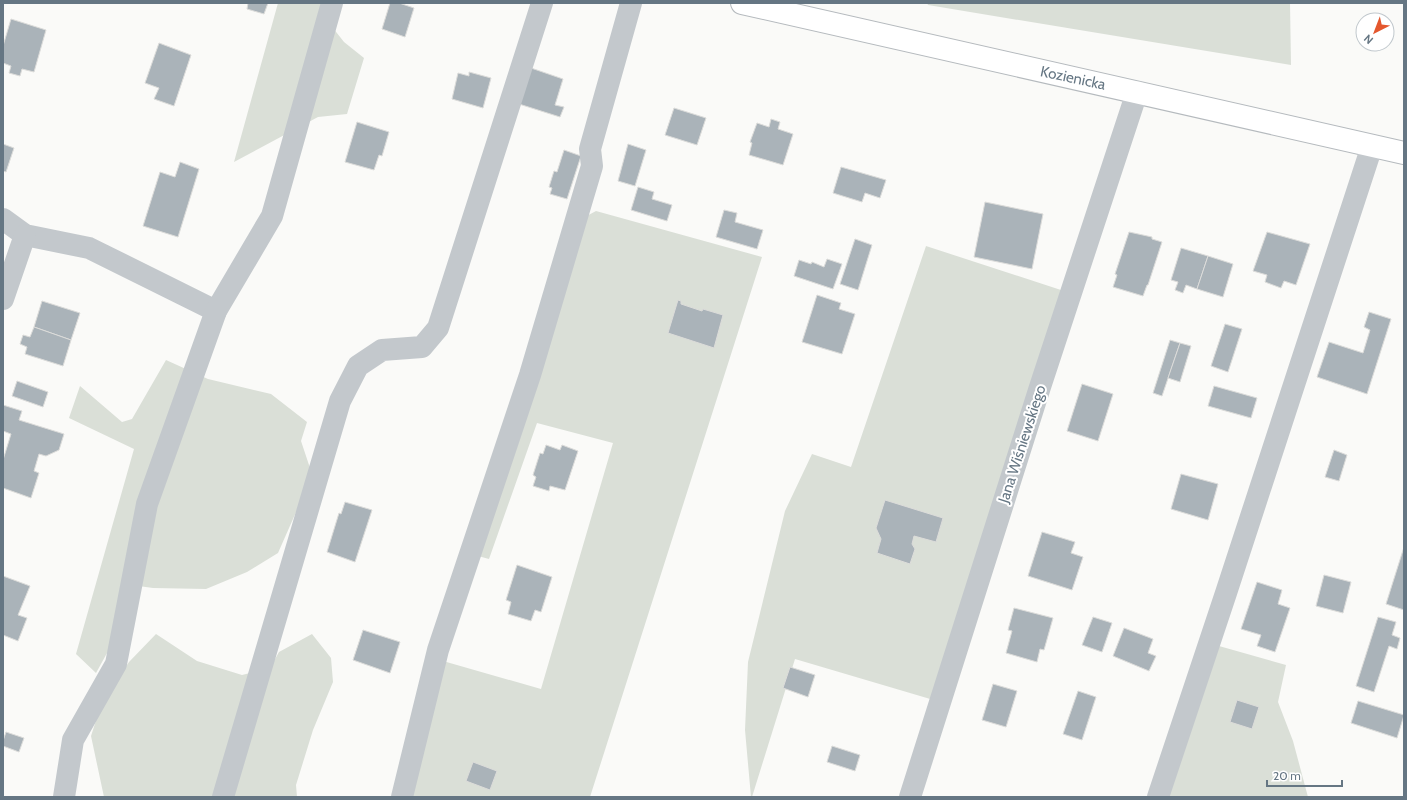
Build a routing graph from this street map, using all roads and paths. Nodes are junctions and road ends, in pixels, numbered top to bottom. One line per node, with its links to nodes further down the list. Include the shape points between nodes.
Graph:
1 (332, 3): 11 (street, via 272,216)
2 (542, 3): 13 (street, via 438,328 422,347 382,350 358,366 340,401)
3 (631, 3): 14 (street, via 590,149 592,166 530,375 438,650)
4 (742, 3): 5 (main road, Kozienicka)
5 (1138, 92): 6 (main road, Kozienicka); 15 (street, Jana Wiśniewskiego)
6 (1372, 146): 7 (main road, Kozienicka); 16 (street)
7 (1404, 153)
8 (3, 219): 9 (street)
9 (24, 236): 10 (street); 11 (street, via 89,248)
10 (3, 299)
11 (216, 311): 12 (street, via 147,504 116,664 73,740)
12 (64, 797)
13 (223, 797)
14 (402, 797)
15 (910, 797)
16 (1158, 797)

